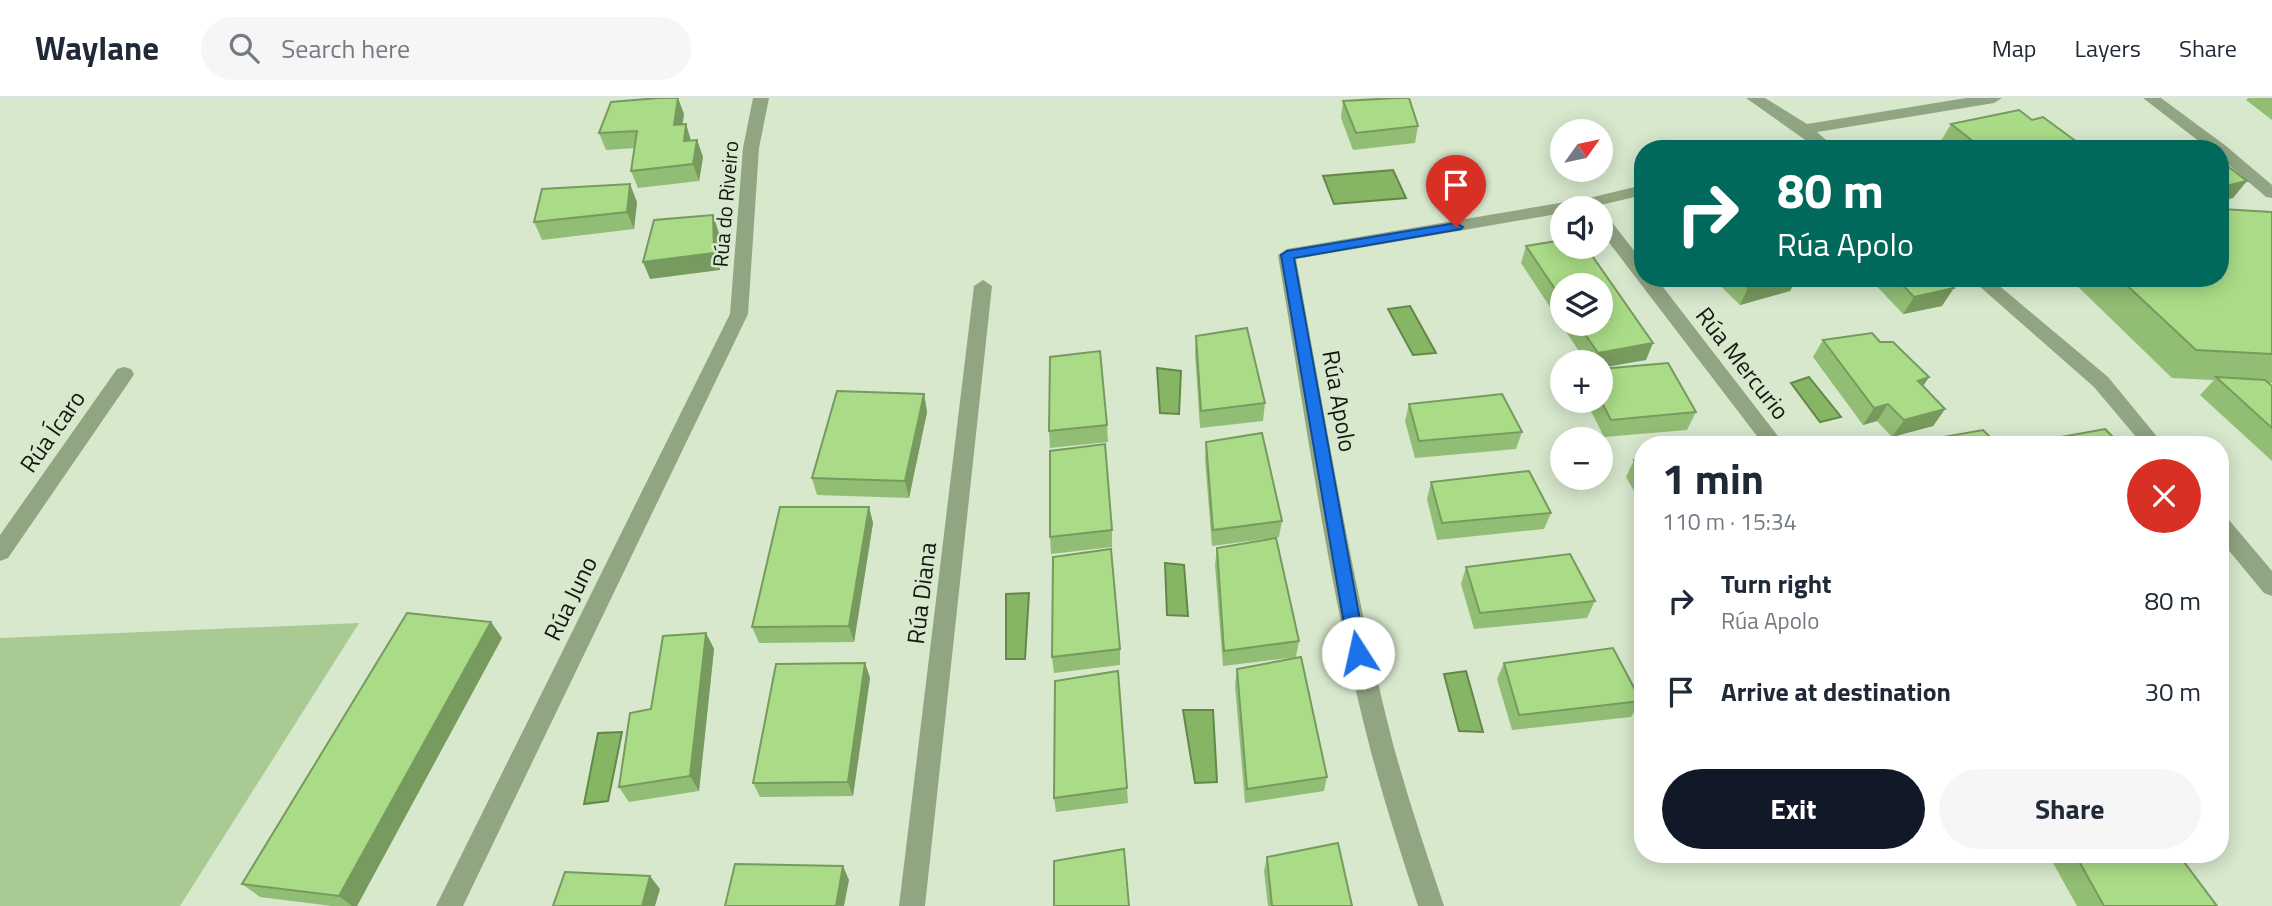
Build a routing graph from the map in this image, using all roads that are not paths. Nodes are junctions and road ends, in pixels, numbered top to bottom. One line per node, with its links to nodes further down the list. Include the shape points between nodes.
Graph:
1 (761, 98): 18 (street, Rúa do Riveiro, via 751,148)
2 (1754, 98): 5 (street)
3 (1994, 98): 5 (street)
4 (2151, 98): 7 (street)
5 (1804, 129): 6 (street)
6 (1815, 140)
7 (2208, 140)
8 (2229, 157): 10 (street)
9 (1634, 193): 11 (street, Rúa Apolo)
10 (2272, 193)
11 (1613, 199)
12 (1550, 213): 27 (street, Rúa Apolo, via 1287,255 1358,653 1404,832)
13 (1613, 235): 14 (street, Rúa Mercurio)
14 (1634, 262)
15 (983, 286): 26 (street, Rúa Diana)
16 (1653, 287): 20 (street, Rúa Mercurio)
17 (1990, 287): 21 (street, via 2101,382)
18 (739, 314): 25 (street, Rúa Juno)
19 (124, 374): 23 (street, Rúa Ícaro)
20 (1768, 436)
21 (2146, 436)
22 (2229, 536): 24 (street)
23 (0, 552)
24 (2272, 587)
25 (449, 906)
26 (912, 906)
27 (1431, 906)

